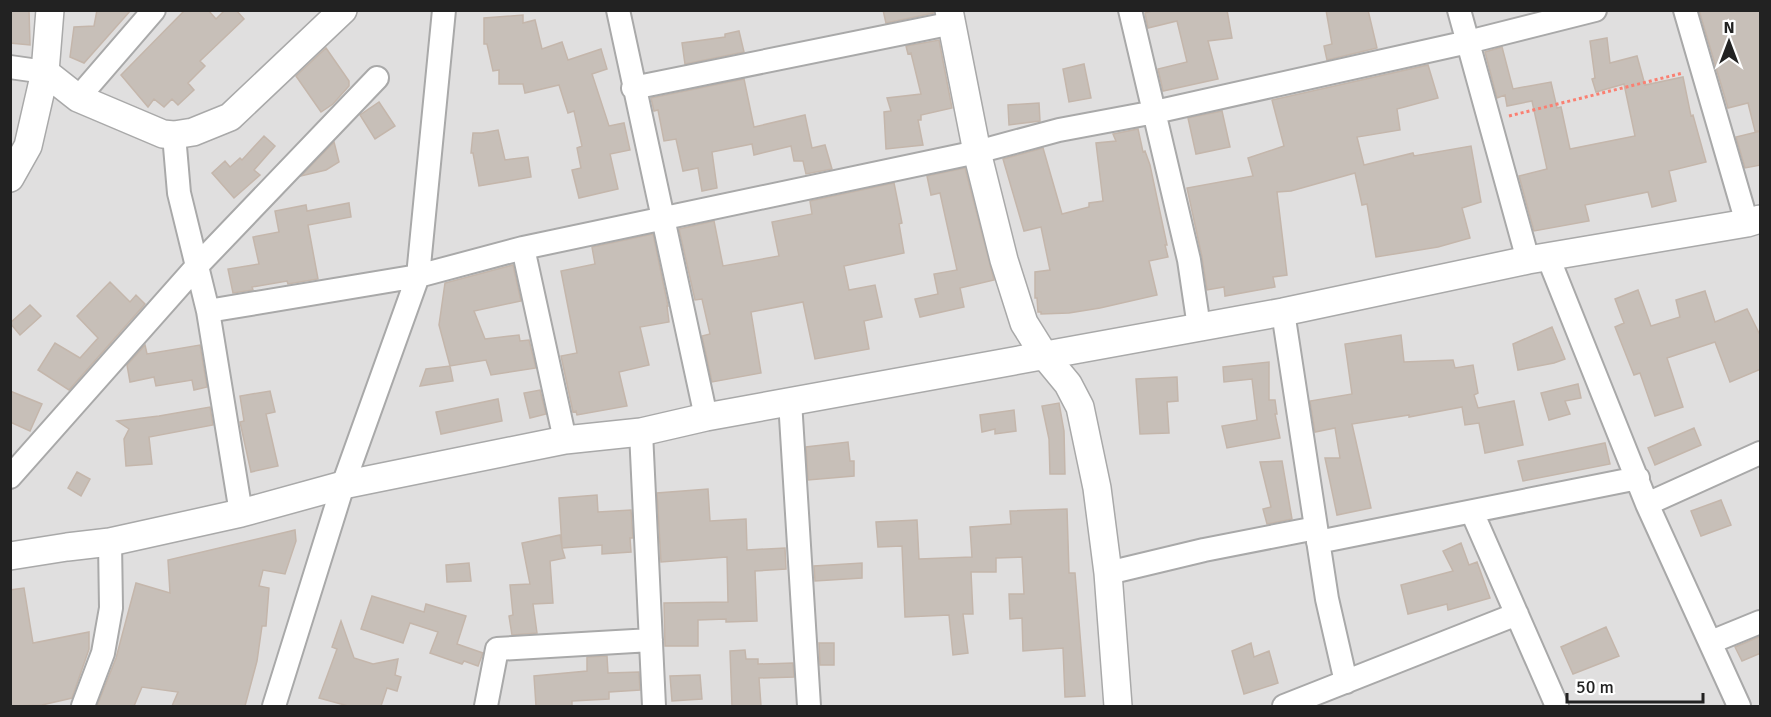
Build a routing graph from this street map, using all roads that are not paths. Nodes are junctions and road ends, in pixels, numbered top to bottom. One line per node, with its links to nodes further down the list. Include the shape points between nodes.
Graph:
1 (50, 10): 15 (street)
2 (154, 10): 18 (street)
3 (335, 10): 12 (street)
4 (343, 10): 12 (street)
5 (444, 10): 28 (street)
6 (618, 10): 17 (street)
7 (1130, 10): 19 (street)
8 (1459, 10): 13 (street)
9 (1595, 10): 13 (street)
10 (1685, 10): 24 (street)
11 (951, 17): 17 (street); 21 (street)
12 (316, 33): 20 (street, via 230,117 194,132)
13 (1468, 42): 19 (street); 26 (street, via 1490,121)
14 (10, 67): 15 (street)
15 (45, 72): 18 (street); 22 (street, via 28,146)
16 (377, 78): 27 (street)
17 (633, 88): 23 (street)
18 (78, 98): 20 (street, via 163,134)
19 (1155, 112): 21 (street, via 1059,130); 31 (street, via 1189,260)
20 (174, 135): 27 (street, via 179,193)
21 (977, 152): 23 (street); 32 (street, via 1024,322)
22 (10, 178)
23 (662, 218): 25 (street); 34 (street)
24 (1754, 221): 26 (street)
25 (523, 248): 28 (street); 36 (street)
26 (1538, 258): 30 (street); 39 (street)
27 (197, 266): 29 (street); 38 (street)
28 (418, 276): 29 (street); 40 (street)
29 (208, 311): 43 (street)
30 (1282, 312): 31 (street); 44 (street)
31 (1199, 327): 32 (street)
32 (1044, 355): 33 (street); 47 (street, via 1068,384 1080,407 1097,488)
33 (790, 401): 34 (street); 57 (street)
34 (706, 417): 35 (street)
35 (641, 432): 36 (street); 50 (street)
36 (565, 440): 40 (street)
37 (1761, 453): 41 (street)
38 (10, 477)
39 (1638, 478): 41 (street); 42 (street)
40 (343, 485): 43 (street); 54 (street)
41 (1647, 504): 51 (street)
42 (1472, 512): 44 (street); 48 (street)
43 (241, 513): 45 (street)
44 (1317, 535): 47 (street, via 1160,560); 52 (street)
45 (110, 542): 46 (street); 53 (street, via 111,608 103,653)
46 (10, 556)
47 (1108, 573): 58 (street)
48 (1517, 614): 52 (street); 60 (street)
49 (1761, 622): 51 (street)
50 (651, 640): 55 (street, via 498,649); 56 (street)
51 (1711, 642): 61 (street)
52 (1346, 682): 59 (street)
53 (82, 706)
54 (274, 706)
55 (486, 706)
56 (654, 706)
57 (809, 706)
58 (1118, 706)
59 (1284, 706)
60 (1557, 706)
61 (1739, 706)

